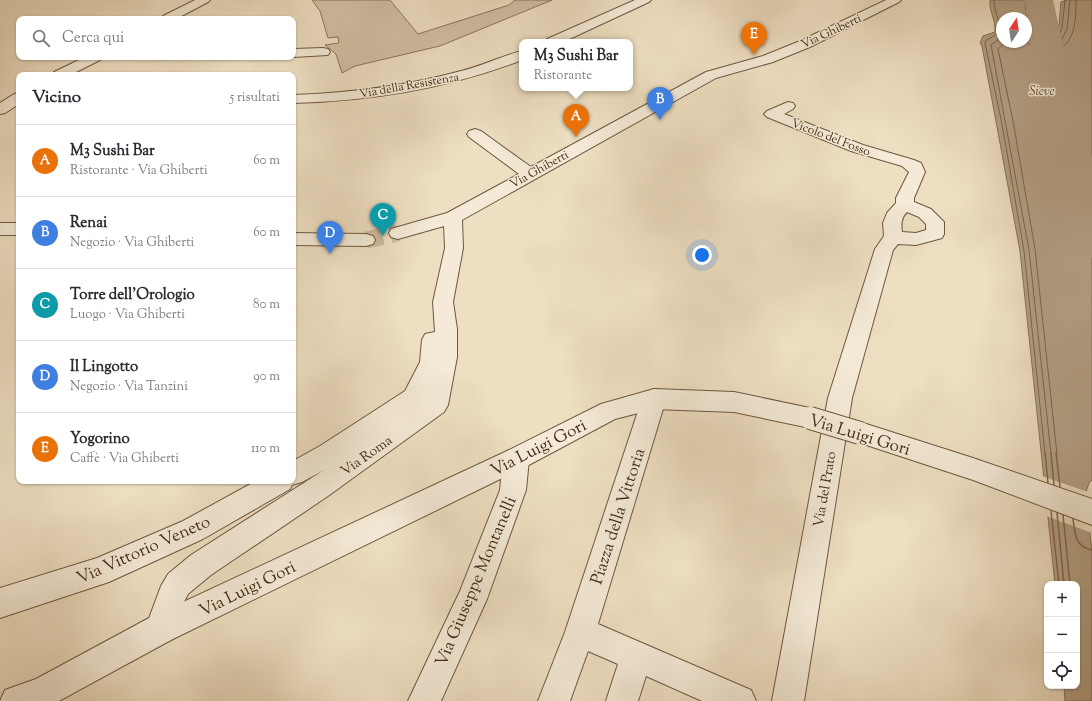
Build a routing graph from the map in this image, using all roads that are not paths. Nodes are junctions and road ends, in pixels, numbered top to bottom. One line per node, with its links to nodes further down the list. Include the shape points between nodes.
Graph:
1 (204, 0): 4 (street)
2 (644, 0): 5 (street)
3 (895, 0): 18 (street, Via Ghiberti, via 805,44 768,59 711,75)
4 (173, 16)
5 (559, 39)
6 (323, 52): 7 (street)
7 (296, 53)
8 (519, 56): 14 (street, Via della Resistenza, via 473,73 427,83 354,95)
9 (89, 60): 10 (street)
10 (65, 72)
11 (0, 93): 12 (street)
12 (16, 95)
13 (16, 97): 16 (street)
14 (296, 99)
15 (788, 106): 19 (street, Vicolo del Fosso, via 772,114 844,144 915,167 917,172 905,198)
16 (0, 110)
17 (475, 134): 18 (street)
18 (530, 174): 20 (street, Via Ghiberti)
19 (905, 205): 24 (street, Via del Prato, via 896,214 892,223); 24 (street, via 925,213 934,222 934,234 916,239)
20 (453, 217): 23 (street, Via Ghiberti); 27 (street, Via Roma, via 454,248 443,302)
21 (0, 229): 22 (street)
22 (16, 229)
23 (398, 233)
24 (893, 237): 42 (street, Via del Prato, via 884,249 840,398)
25 (296, 239): 26 (street)
26 (366, 240)
27 (444, 315): 30 (street, via 434,327 431,362 413,398 330,454); 34 (street, Via Roma, via 446,357 436,405 320,488 189,574 178,584 171,596)
28 (654, 399): 29 (street, Via Luigi Gori, via 609,411); 32 (street, Via Luigi Gori, bridge, via 734,402 810,418 995,477); 35 (street, Piazza della Vittoria)
29 (516, 459): 34 (street, Via Luigi Gori); 38 (street, Via Giuseppe Montanelli, via 513,490 475,591)
30 (296, 472)
31 (276, 484): 33 (street, Via Vittorio Veneto, via 193,530 98,572)
32 (1092, 512)
33 (0, 603)
34 (160, 629): 37 (street, Via Luigi Gori)
35 (580, 632): 36 (street); 39 (street, Piazza della Vittoria)
36 (636, 656): 40 (street); 41 (street)
37 (33, 698)
38 (424, 701)
39 (554, 701)
40 (622, 701)
41 (740, 701)
42 (788, 701)

